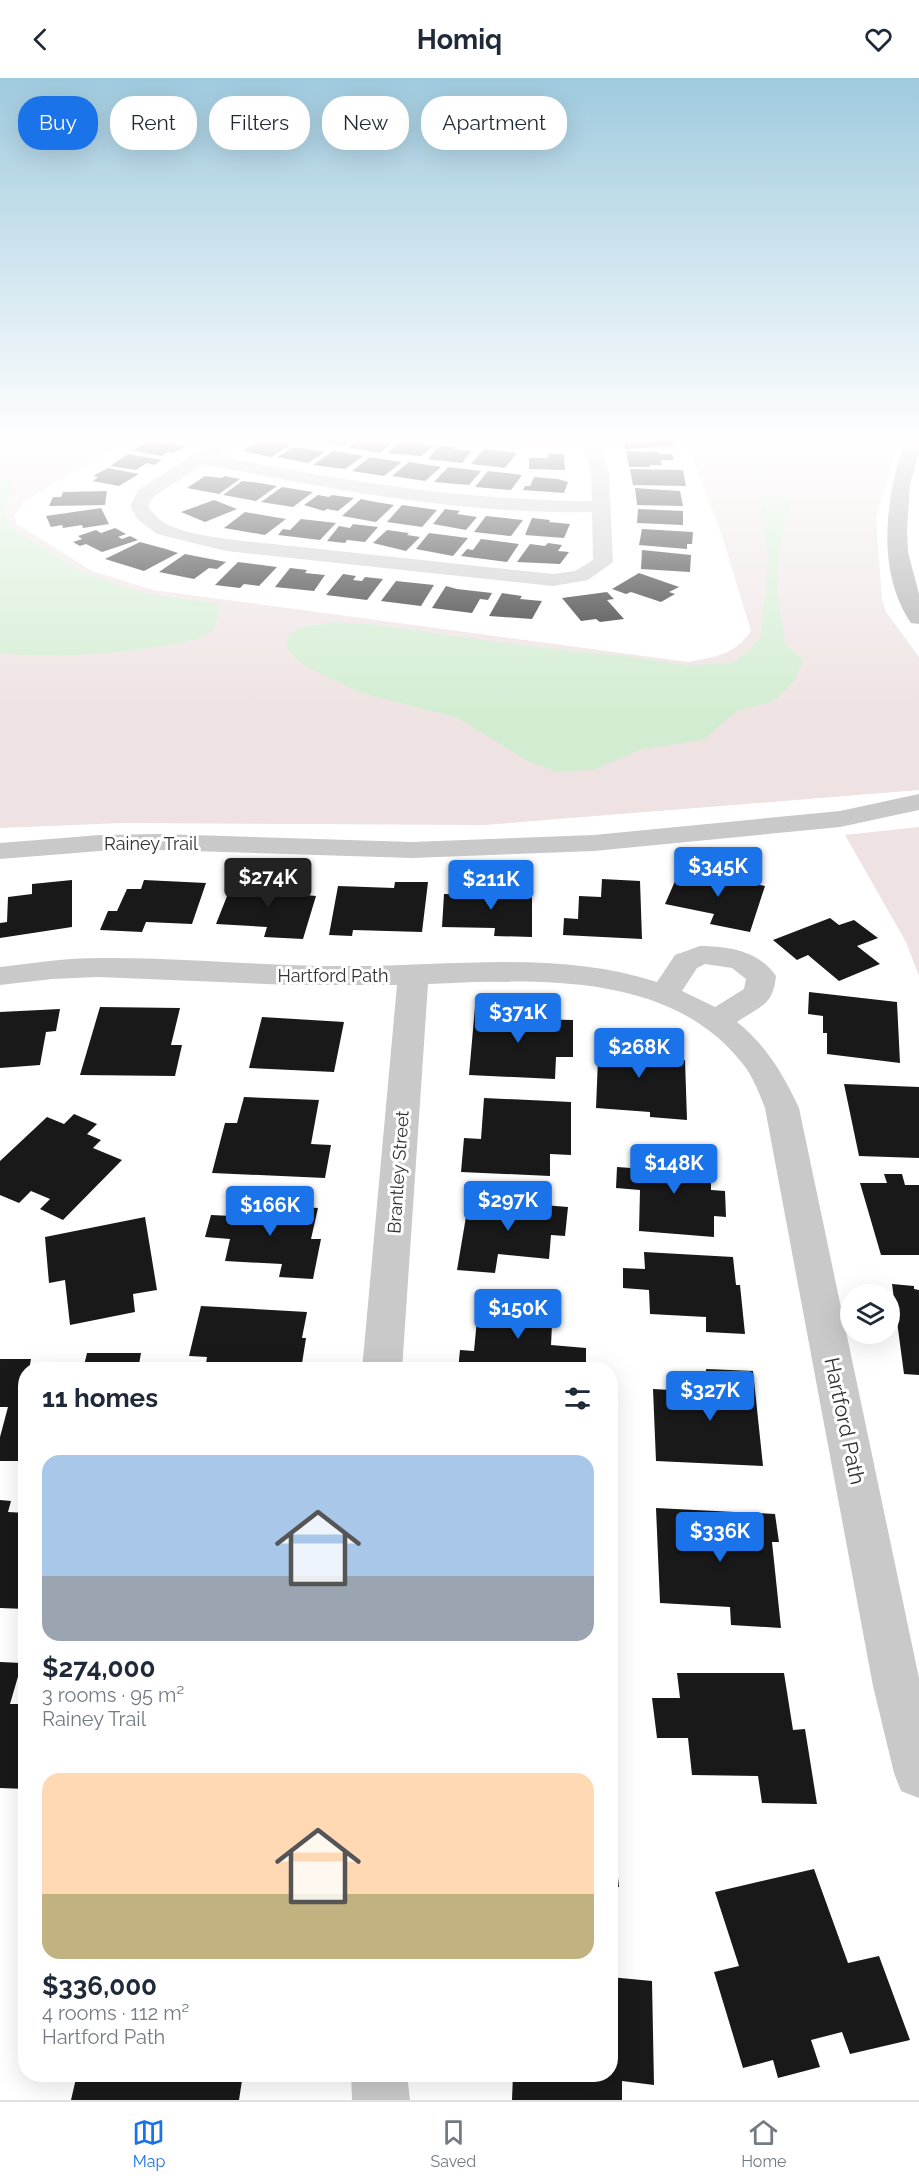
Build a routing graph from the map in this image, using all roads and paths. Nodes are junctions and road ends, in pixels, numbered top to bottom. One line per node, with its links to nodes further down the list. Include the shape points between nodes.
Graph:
1 (180, 534): 2 (street, via 226,545 535,580 571,579 603,562)
2 (602, 534)
3 (897, 534): 4 (main road, via 901,575)
4 (919, 618)
5 (919, 802): 7 (street, Rainey Trail)
6 (919, 817): 7 (street, Rainey Trail)
7 (840, 819): 8 (street, Rainey Trail, via 655,838 500,847 338,849 158,842)
8 (0, 851)
9 (413, 975): 10 (street, Hartford Path, via 266,975 106,968); 11 (street, Hartford Path, via 583,975); 13 (street, Brantley Street)
10 (0, 976)
11 (665, 994): 12 (street, Hartford Path); 12 (street, via 686,962 700,955 743,961 761,976 759,993)
12 (714, 1022): 14 (street, Hartford Path, via 754,1056 782,1108 897,1686)
13 (383, 1362)
14 (919, 1773)
15 (380, 2082): 16 (street)
16 (381, 2100)

